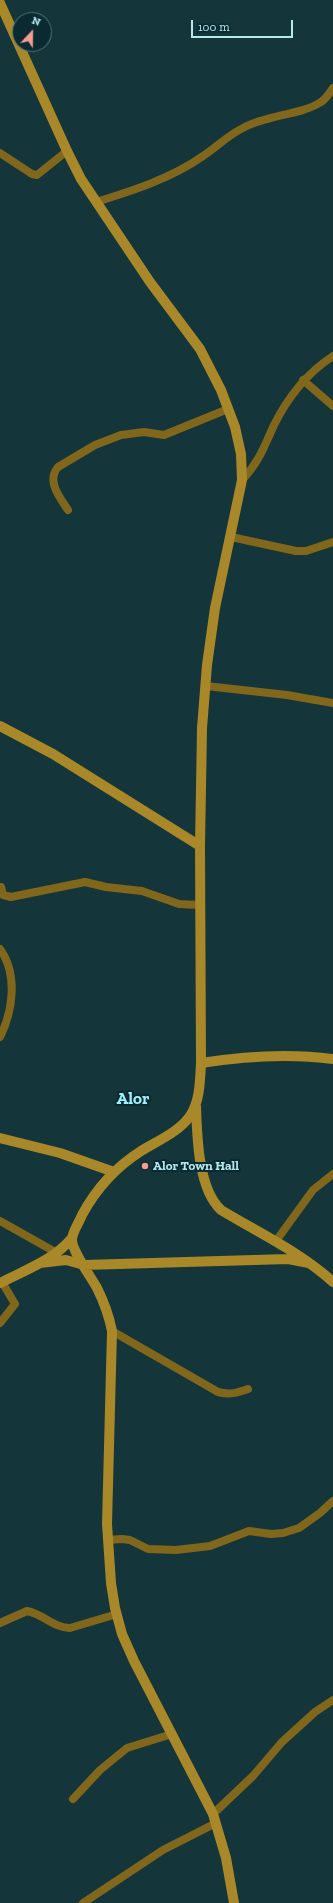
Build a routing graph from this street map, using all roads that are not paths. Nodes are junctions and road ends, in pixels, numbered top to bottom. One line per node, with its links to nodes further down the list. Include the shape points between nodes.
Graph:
1 (0, 3): 3 (main road)
2 (333, 88): 5 (street, via 322,102 244,127 188,165 143,186)
3 (67, 151): 4 (street, via 37,175); 5 (main road)
4 (0, 153)
5 (96, 202): 9 (main road, via 150,282 200,349)
6 (333, 356): 7 (street)
7 (304, 380): 8 (street); 10 (street, via 274,425 254,468)
8 (333, 406)
9 (228, 409): 10 (main road, via 241,454); 11 (street, via 164,435 144,432 122,435 95,445 58,467 53,477 54,488)
10 (242, 480): 12 (main road)
11 (68, 510)
12 (231, 537): 13 (street, via 296,551 306,551); 14 (main road, via 215,608)
13 (333, 542)
14 (206, 686): 15 (street); 17 (main road, via 202,728)
15 (333, 703)
16 (0, 726): 17 (main road, via 53,754)
17 (200, 846): 19 (main road)
18 (1, 888): 19 (street, via 6,897 11,897 85,882 142,891 179,904)
19 (200, 905): 23 (main road)
20 (0, 949): 21 (street, via 6,957 12,1000)
21 (0, 1037)
22 (333, 1059): 23 (main road, via 269,1056)
23 (201, 1063): 24 (main road)
24 (196, 1106): 26 (main road, via 179,1127 140,1151); 30 (main road, via 200,1163 214,1204)
25 (0, 1138): 26 (main road, via 60,1153)
26 (114, 1172): 29 (main road, via 88,1205)
27 (333, 1174): 30 (street, via 313,1190)
28 (0, 1221): 32 (street)
29 (72, 1238): 32 (main road); 36 (main road, via 72,1245)
30 (276, 1241): 31 (main road)
31 (285, 1248): 33 (main road, via 286,1255); 35 (main road)
32 (57, 1253): 34 (main road)
33 (279, 1259): 35 (main road); 36 (main road)
34 (40, 1263): 36 (main road, via 66,1260); 38 (main road)
35 (309, 1263): 37 (main road)
36 (84, 1265): 40 (main road, via 105,1305)
37 (333, 1282)
38 (1, 1283): 39 (street, via 16,1304)
39 (0, 1323)
40 (112, 1331): 41 (street, via 218,1392 234,1394); 43 (main road)
41 (248, 1389)
42 (333, 1501): 43 (street, via 299,1528 271,1534 249,1531 210,1546 158,1550 130,1540)
43 (108, 1540): 44 (main road, via 111,1583)
44 (117, 1614): 45 (street, via 70,1628 64,1628 27,1611); 47 (main road, via 122,1634 134,1661)
45 (0, 1623)
46 (333, 1700): 49 (street, via 315,1712 282,1742)
47 (172, 1734): 48 (street, via 127,1748 100,1770); 49 (main road)
48 (73, 1799)
49 (215, 1819): 50 (street); 51 (main road)
50 (83, 1903)
51 (234, 1903)

